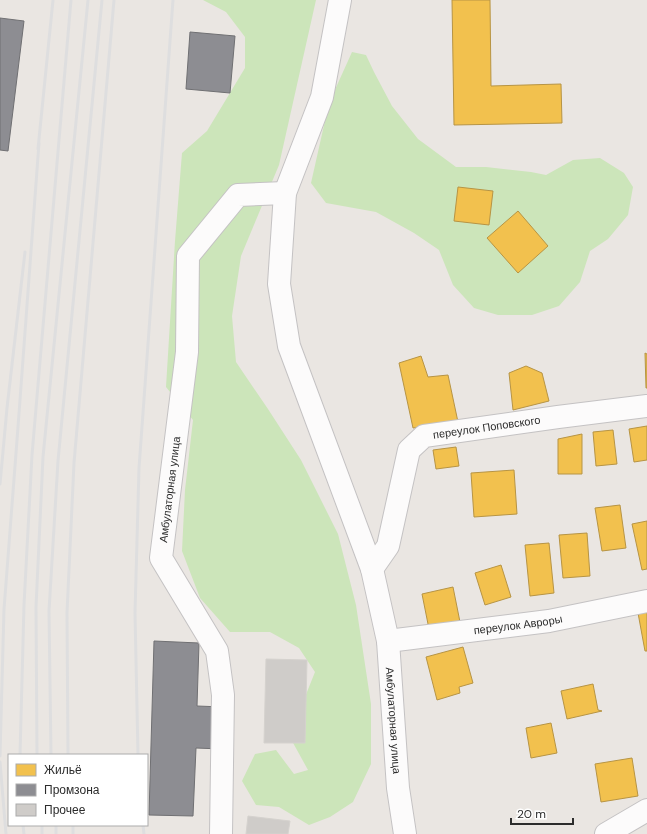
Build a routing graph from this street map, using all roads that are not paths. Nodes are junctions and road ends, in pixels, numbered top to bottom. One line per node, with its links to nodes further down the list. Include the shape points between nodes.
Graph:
1 (340, 0): 2 (street, Амбулаторная улица, via 322,97)
2 (285, 193): 4 (street, Амбулаторная улица, via 279,284 289,346); 8 (street, Амбулаторная улица, via 238,195 188,256 187,352 161,558 217,651 223,695)
3 (647, 406): 4 (street, переулок Поповского, via 424,436 409,450 388,546)
4 (372, 569): 6 (street, Амбулаторная улица)
5 (647, 601): 6 (street, переулок Авроры, via 549,621)
6 (388, 641): 9 (street, Амбулаторная улица, via 398,788)
7 (647, 810): 10 (street)
8 (221, 834)
9 (406, 834)
10 (606, 834)

